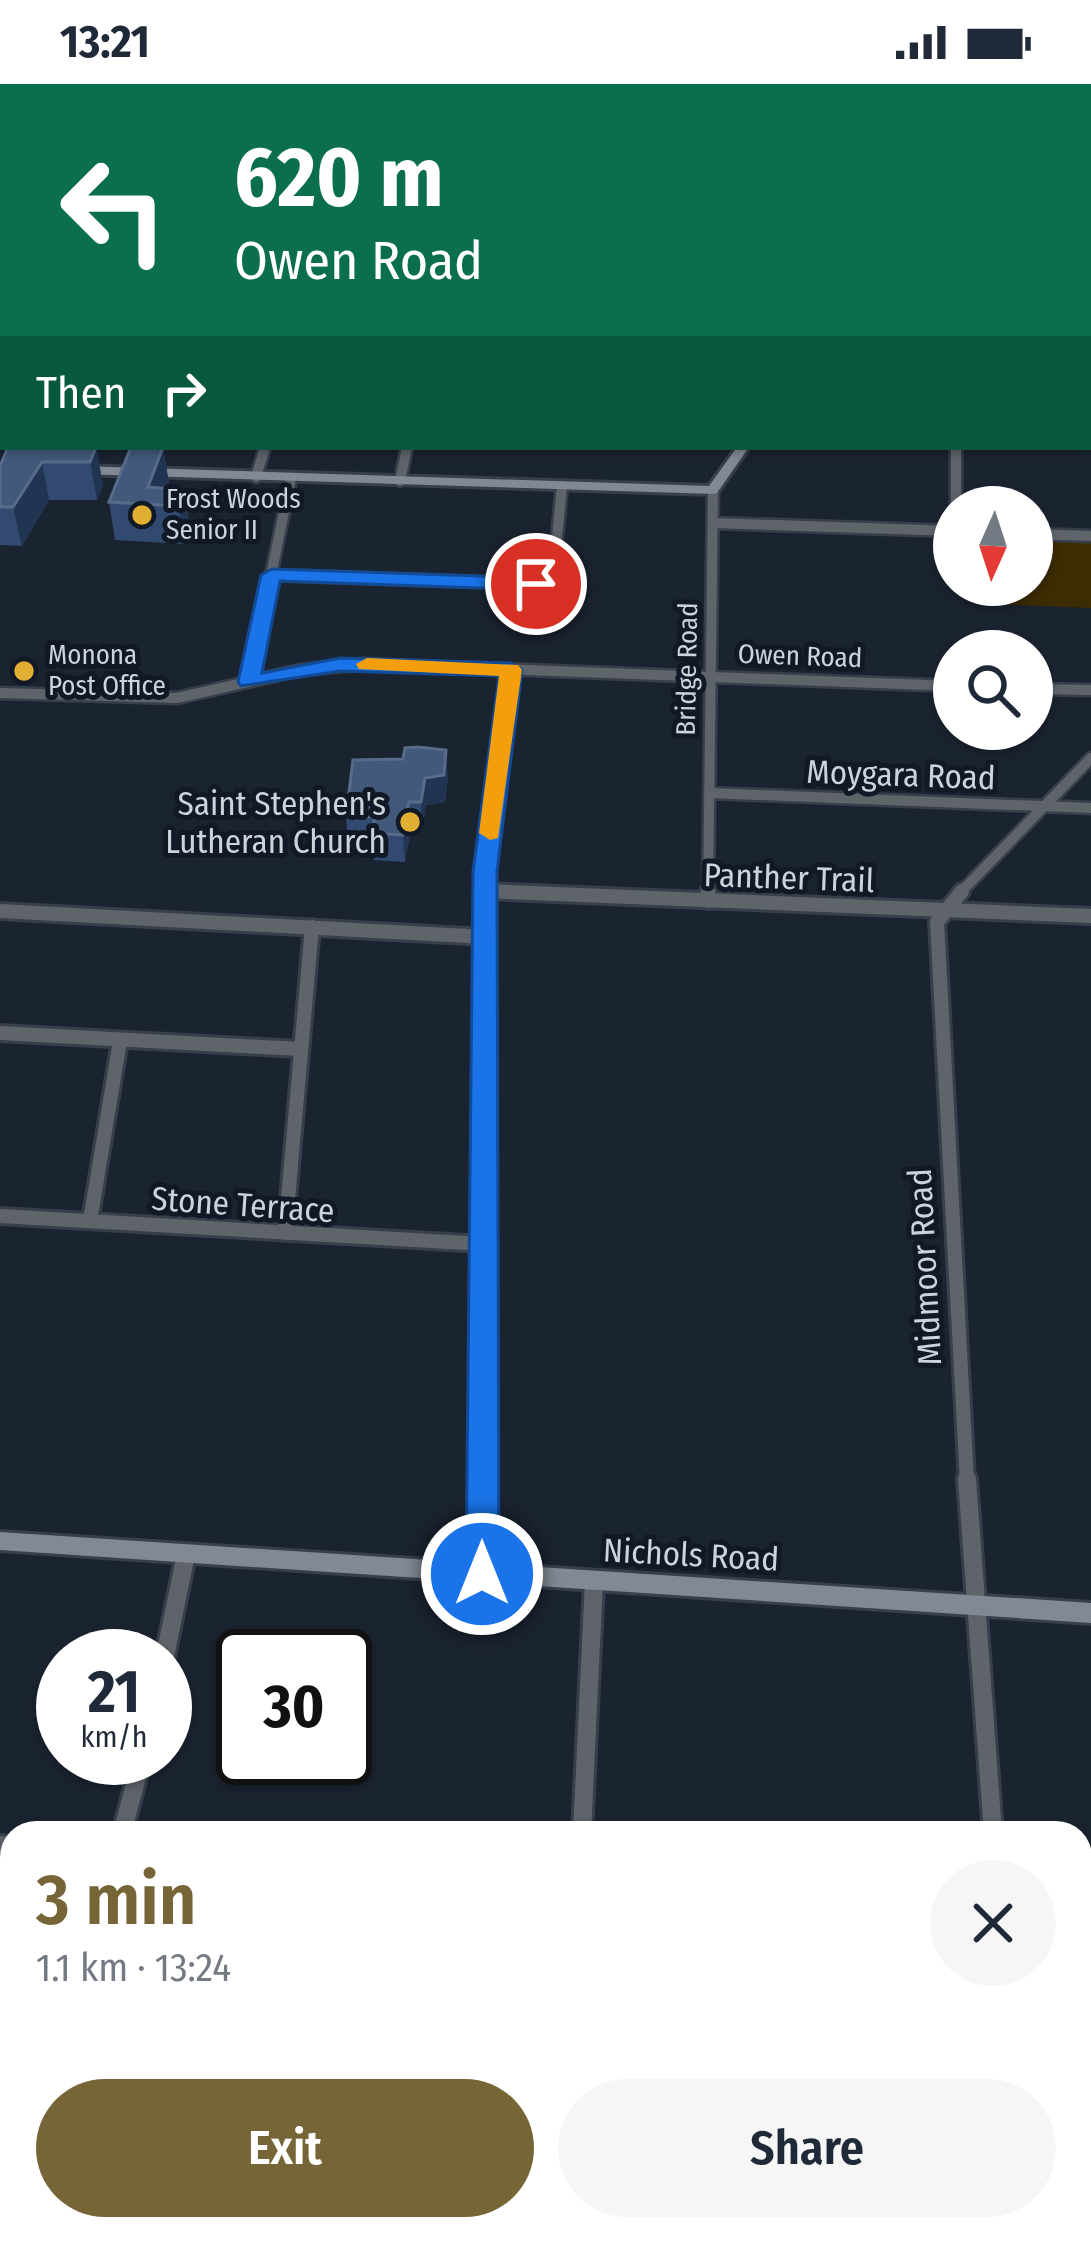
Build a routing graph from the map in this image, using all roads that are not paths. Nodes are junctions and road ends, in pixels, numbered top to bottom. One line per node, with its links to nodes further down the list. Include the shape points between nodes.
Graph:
1 (264, 450): 6 (street)
2 (406, 450): 8 (street)
3 (740, 450): 11 (street)
4 (956, 450): 10 (street)
5 (55, 469): 6 (street)
6 (256, 477): 7 (street)
7 (291, 478): 8 (street); 16 (street)
8 (400, 481): 9 (street)
9 (562, 486): 11 (street); 16 (street, via 554,568 536,584)
10 (956, 486)
11 (713, 490): 12 (street, Bridge Road)
12 (713, 523): 13 (street); 18 (street, Bridge Road)
13 (933, 530)
14 (1053, 535): 15 (street)
15 (1091, 536)
16 (272, 575): 19 (street)
17 (511, 670): 18 (street, Owen Road); 19 (street, Owen Road, via 340,665); 28 (street)
18 (712, 677): 20 (street, Owen Road); 25 (street, Bridge Road)
19 (249, 682): 23 (street, Owen Road, via 177,698)
20 (933, 685)
21 (1053, 689): 22 (street)
22 (1091, 690)
23 (0, 693)
24 (1091, 758): 26 (street)
25 (709, 793): 26 (street, Moygara Road); 29 (street, Bridge Road)
26 (1045, 807): 27 (street, Moygara Road); 30 (street)
27 (1091, 808)
28 (485, 891): 29 (street, Panther Trail); 34 (street)
29 (708, 901): 30 (street, Panther Trail)
30 (942, 910): 32 (street, Panther Trail); 46 (street, Midmoor Road)
31 (0, 911): 33 (street)
32 (1091, 916)
33 (312, 927): 34 (street); 37 (street)
34 (486, 937): 41 (street)
35 (0, 1033): 36 (street)
36 (120, 1041): 37 (street); 39 (street)
37 (299, 1049): 40 (street)
38 (0, 1216): 39 (street, Stone Terrace)
39 (90, 1221): 40 (street, Stone Terrace)
40 (285, 1233): 41 (street, Stone Terrace)
41 (483, 1244): 44 (street)
42 (0, 1541): 43 (street, Nichols Road)
43 (186, 1554): 44 (street, Nichols Road); 48 (street)
44 (482, 1574): 45 (street, Nichols Road)
45 (594, 1581): 46 (street, Nichols Road); 51 (street)
46 (973, 1606): 47 (street, Nichols Road); 52 (street, Midmoor Road)
47 (1091, 1613)
48 (171, 1629)
49 (135, 1785): 50 (street)
50 (125, 1821)
51 (583, 1821)
52 (992, 1821)

